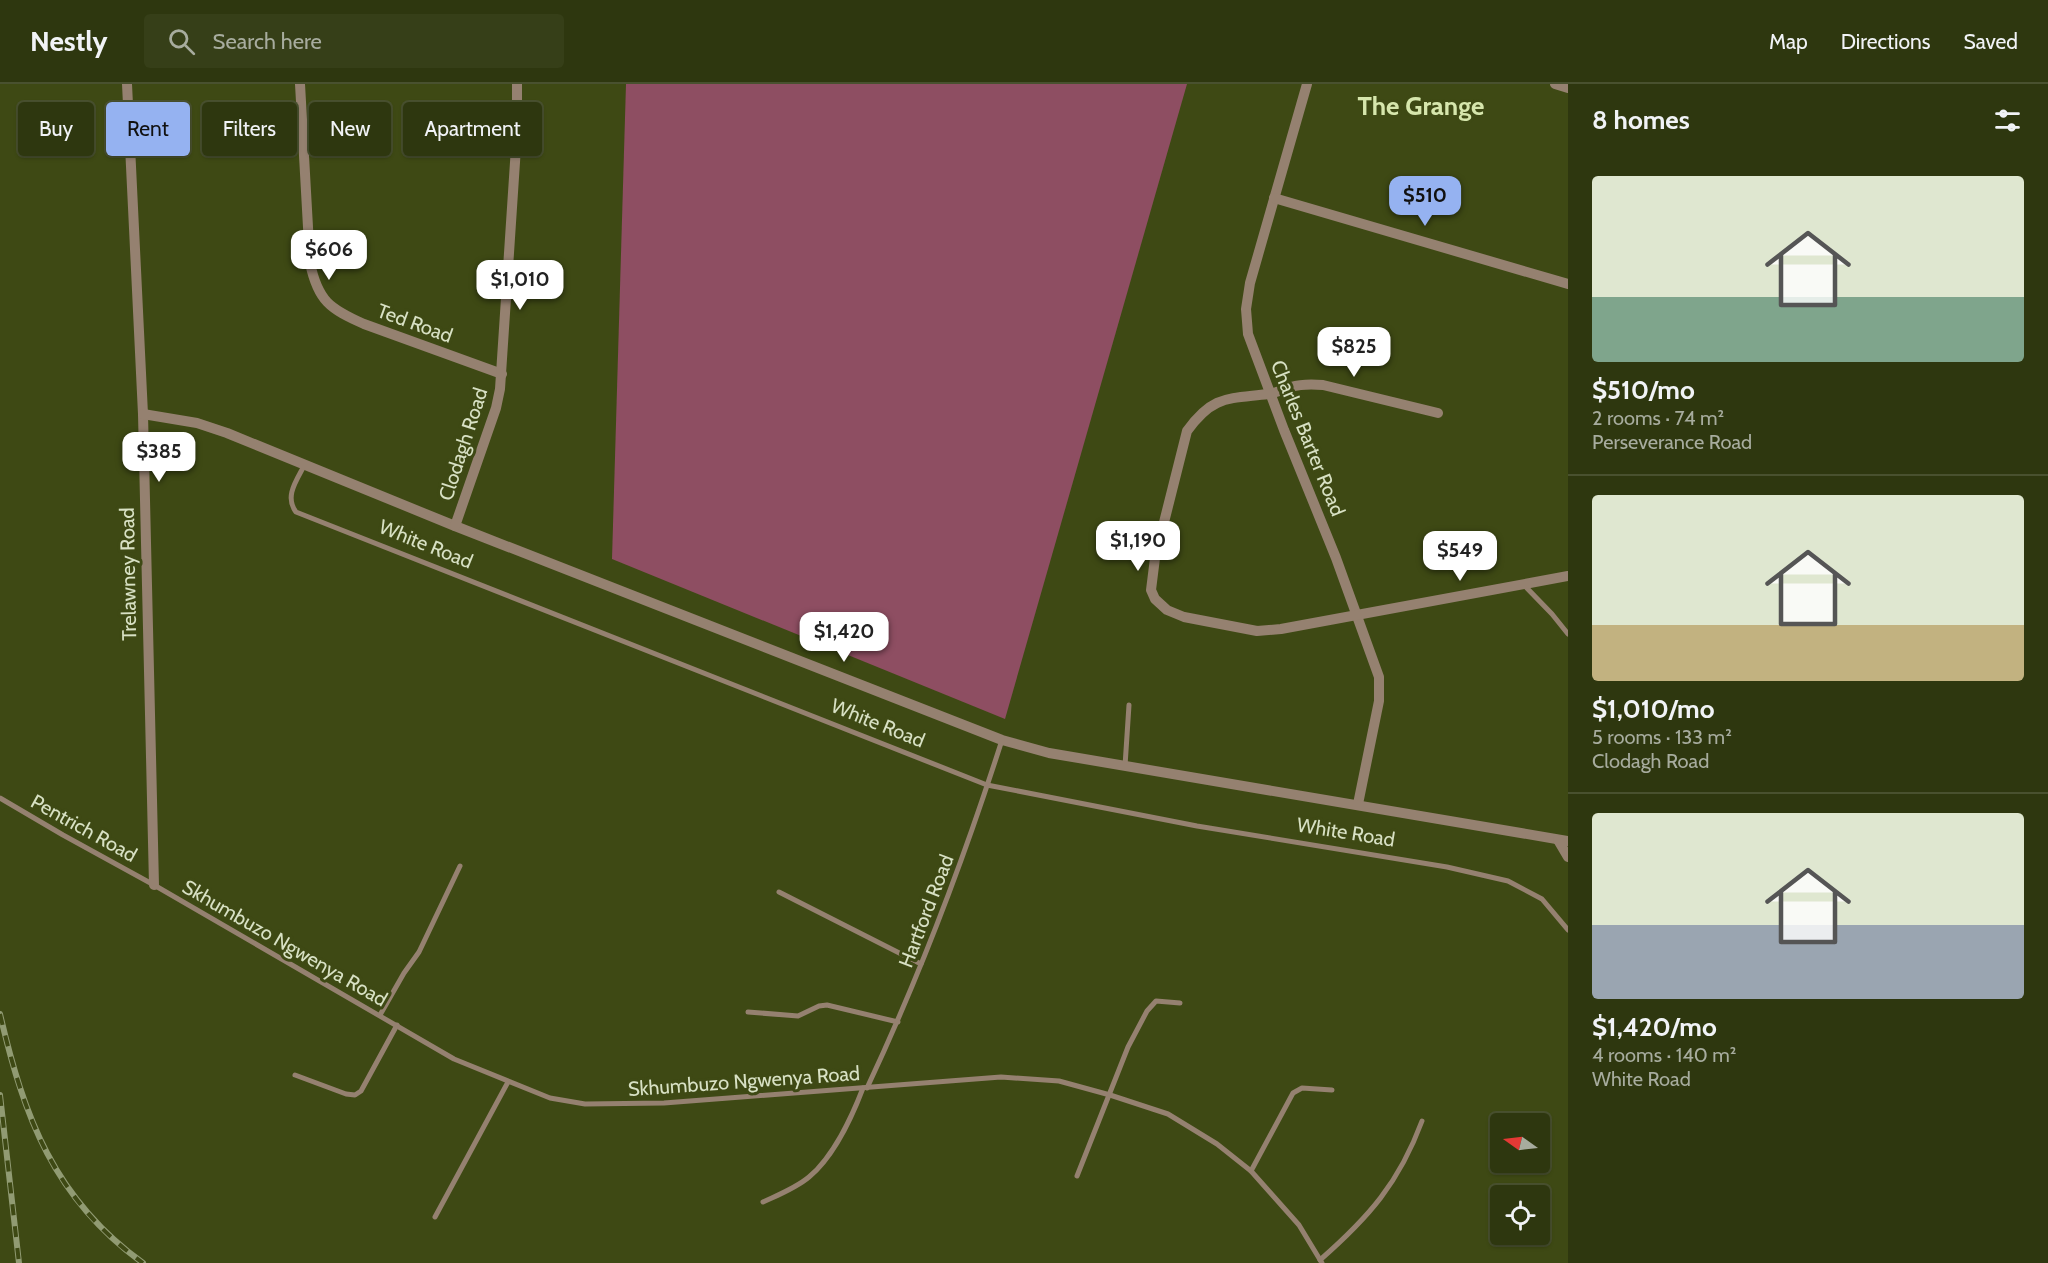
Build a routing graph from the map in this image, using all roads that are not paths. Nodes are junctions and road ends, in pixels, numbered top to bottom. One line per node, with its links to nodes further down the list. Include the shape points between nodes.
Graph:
1 (127, 84): 12 (street, Trelawney Road)
2 (300, 84): 9 (street, Ted Road, via 314,285 342,314)
3 (517, 84): 9 (street, Clodagh Road)
4 (1307, 84): 7 (street, Charles Barter Road)
5 (1555, 84): 6 (street)
6 (1568, 88)
7 (1274, 198): 8 (street); 10 (street, Charles Barter Road, via 1246,309 1248,334)
8 (1568, 284)
9 (502, 374): 14 (street, Clodagh Road, via 496,408)
10 (1270, 394): 11 (street, via 1292,386 1323,385); 17 (street, Charles Barter Road); 17 (street, via 1222,401 1200,413 1187,431 1155,558 1151,590 1167,610 1184,617 1257,631)
11 (1438, 413)
12 (144, 414): 13 (street, White Road, via 197,423); 30 (street, Trelawney Road)
13 (304, 464): 14 (street, White Road); 24 (lane, White Road, via 291,495 296,512)
14 (455, 526): 22 (street, White Road)
15 (1568, 576): 16 (street)
16 (1523, 584): 17 (street); 18 (lane)
17 (1357, 616): 26 (street, Charles Barter Road, via 1379,677 1379,700)
18 (1560, 623): 19 (lane); 20 (lane)
19 (1568, 625)
20 (1568, 634)
21 (1129, 705): 23 (lane)
22 (1002, 740): 23 (street, White Road, via 1049,753); 24 (lane, Hartford Road)
23 (1125, 765): 26 (street, White Road)
24 (987, 785): 32 (lane, White Road, via 1508,881 1542,899); 33 (lane, Hartford Road)
25 (0, 798): 30 (lane, Pentrich Road)
26 (1358, 804): 27 (street, White Road)
27 (1563, 840): 28 (street)
28 (1568, 857)
29 (460, 866): 36 (lane, via 419,952)
30 (154, 885): 36 (lane, Skhumbuzo Ngwenya Road)
31 (779, 892): 33 (lane)
32 (1568, 930)
33 (921, 964): 37 (lane, Hartford Road)
34 (1180, 1003): 43 (lane, via 1156,1001 1147,1011)
35 (748, 1012): 37 (lane, via 798,1016 826,1005)
36 (380, 1015): 38 (lane, Skhumbuzo Ngwenya Road)
37 (898, 1022): 41 (lane, Hartford Road)
38 (397, 1025): 39 (lane, via 361,1091 355,1095); 40 (lane, Skhumbuzo Ngwenya Road, via 454,1059)
39 (295, 1075)
40 (508, 1082): 41 (lane, Skhumbuzo Ngwenya Road, via 550,1098 585,1104 664,1103); 48 (lane)
41 (865, 1088): 43 (lane, Skhumbuzo Ngwenya Road, via 1001,1077 1059,1081); 47 (lane, Hartford Road, via 808,1178)
42 (1332, 1090): 45 (lane, via 1302,1088 1293,1093)
43 (1110, 1095): 45 (lane, Skhumbuzo Ngwenya Road, via 1168,1114 1217,1144); 46 (lane)
44 (1422, 1121): 49 (lane, via 1403,1167 1385,1194)
45 (1251, 1171): 49 (lane, Skhumbuzo Ngwenya Road, via 1299,1225)
46 (1077, 1176)
47 (763, 1202)
48 (435, 1217)
49 (1321, 1262)

